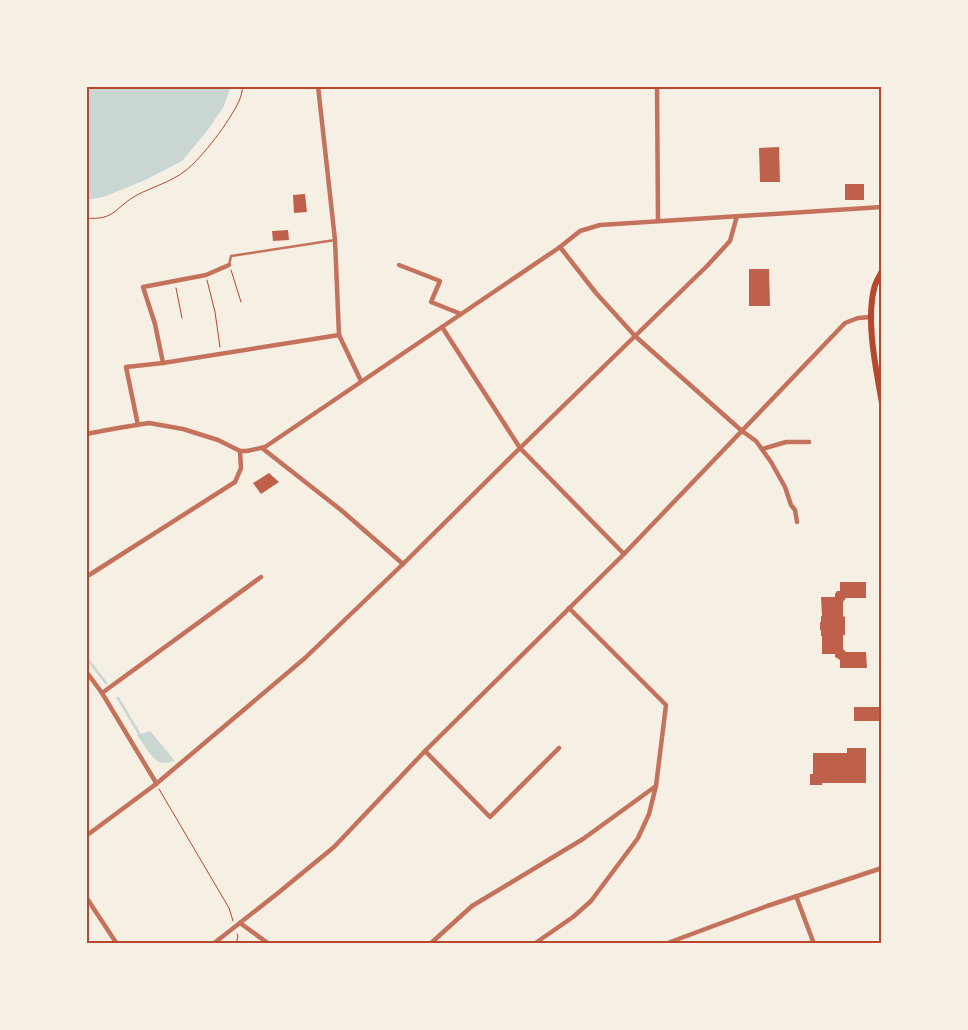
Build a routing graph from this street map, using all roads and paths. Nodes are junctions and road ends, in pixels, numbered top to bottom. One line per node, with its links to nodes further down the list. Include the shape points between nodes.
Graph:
1 (243, 86): 6 (path, via 231,116 184,171 135,196 111,216)
2 (318, 86): 8 (street)
3 (657, 86): 7 (street)
4 (882, 207): 5 (street)
5 (737, 216): 7 (street); 21 (street, via 730,241)
6 (86, 218)
7 (658, 221): 9 (street, via 600,225 580,231)
8 (335, 240): 10 (lane, via 231,256); 20 (street)
9 (560, 247): 16 (street); 21 (street)
10 (229, 265): 13 (street); 15 (path)
11 (399, 265): 16 (street, via 440,281 431,302)
12 (882, 270): 17 (main road, via 873,295)
13 (206, 275): 14 (street); 22 (path)
14 (174, 280): 18 (path); 23 (street, via 143,287)
15 (241, 302)
16 (461, 314): 19 (street)
17 (871, 317): 25 (main road); 27 (street, via 845,323)
18 (182, 318)
19 (442, 327): 24 (street); 31 (street)
20 (339, 335): 22 (street); 24 (street)
21 (635, 336): 27 (street); 31 (street)
22 (220, 354): 23 (street)
23 (163, 363): 26 (street, via 126,367)
24 (361, 381): 30 (street)
25 (882, 403)
26 (138, 425): 28 (street); 33 (street, via 183,429)
27 (742, 431): 32 (street); 35 (street)
28 (86, 434)
29 (809, 442): 32 (street, via 786,442)
30 (262, 448): 33 (street); 36 (street)
31 (520, 448): 35 (street); 36 (street)
32 (762, 449): 34 (street, via 786,488 796,510)
33 (240, 451): 37 (street, via 241,468 235,482)
34 (797, 522)
35 (624, 554): 39 (street)
36 (403, 564): 44 (street, via 305,658)
37 (86, 577)
38 (261, 577): 41 (street)
39 (569, 608): 43 (street); 45 (street, via 666,705)
40 (88, 674): 41 (street)
41 (102, 693): 44 (street)
42 (559, 748): 43 (street, via 490,817)
43 (425, 751): 50 (street, via 334,846)
44 (156, 784): 46 (street); 51 (path, via 229,908)
45 (656, 786): 57 (street, via 582,839 472,906); 58 (street, via 638,838 591,902)
46 (86, 836)
47 (882, 868): 48 (street)
48 (796, 896): 52 (street); 59 (street)
49 (86, 897): 53 (street)
50 (240, 923): 51 (street); 56 (street)
51 (235, 927): 54 (street); 55 (path)
52 (666, 943)
53 (116, 944)
54 (213, 944)
55 (236, 944)
56 (269, 944)
57 (430, 944)
58 (534, 944)
59 (814, 944)

